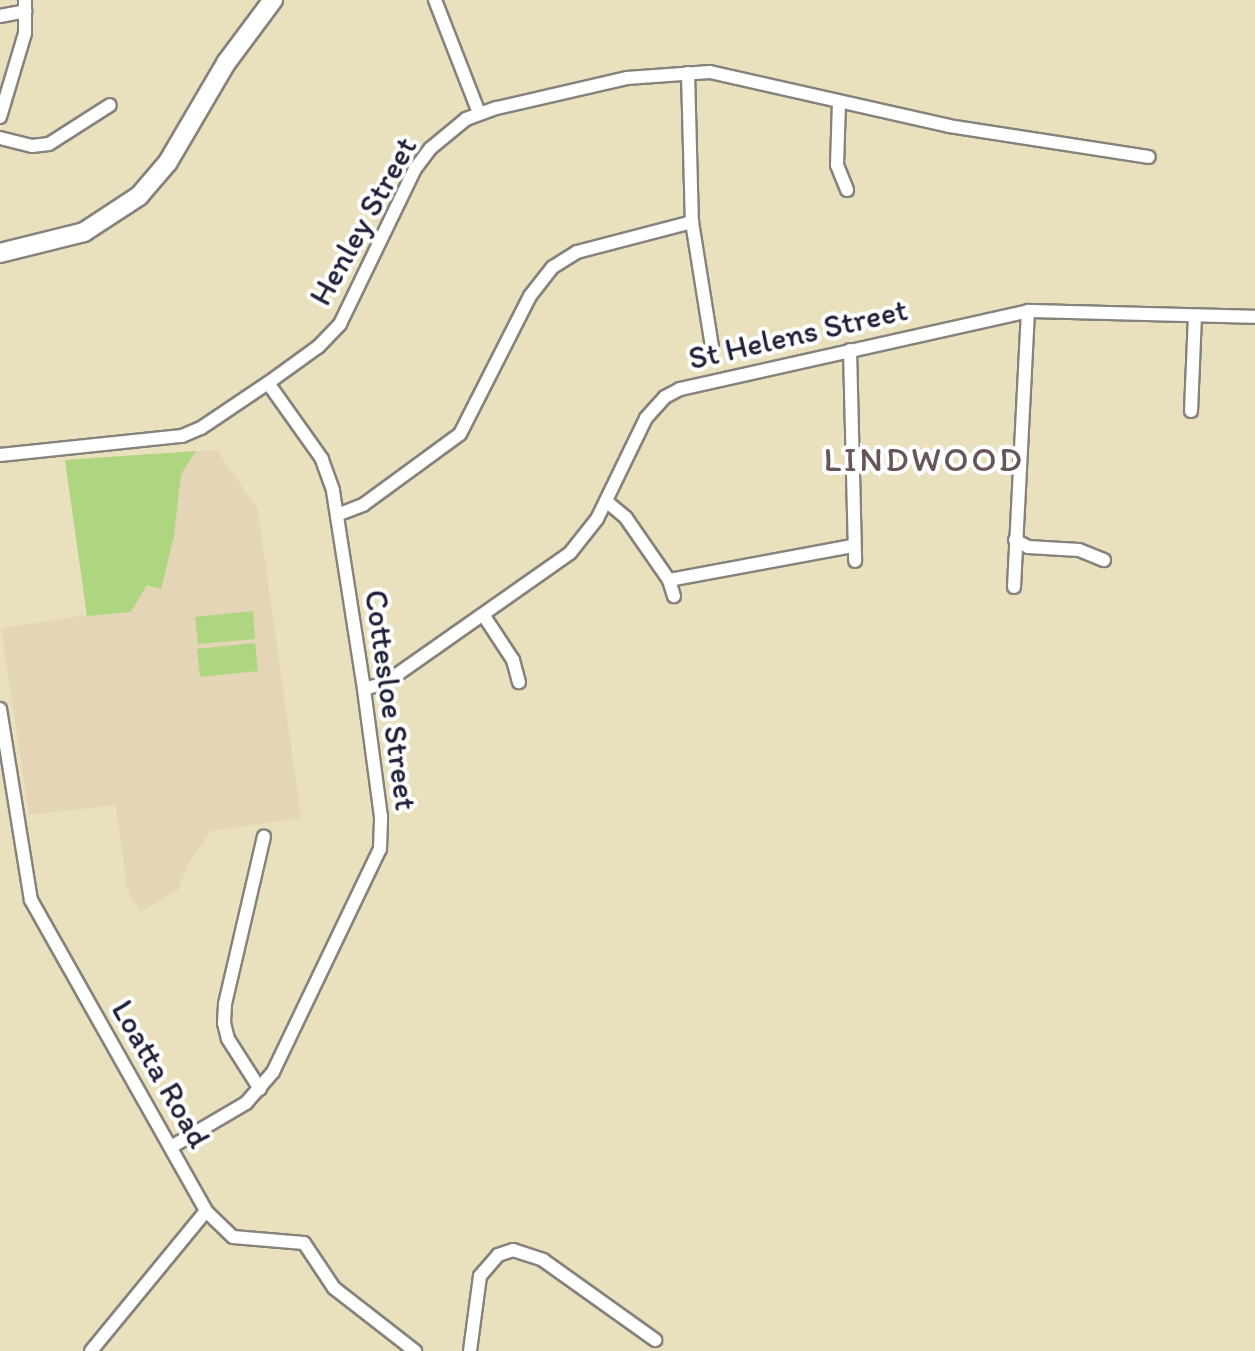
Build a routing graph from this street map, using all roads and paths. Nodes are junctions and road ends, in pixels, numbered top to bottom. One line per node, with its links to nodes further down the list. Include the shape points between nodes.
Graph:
1 (273, 0): 14 (main road, via 168,162 131,203 84,232)
2 (435, 0): 8 (street)
3 (26, 5): 4 (street); 9 (street, via 20,54)
4 (0, 16)
5 (688, 74): 6 (street, Henley Street, via 730,75); 8 (street, Henley Street, via 627,78); 13 (street)
6 (838, 102): 11 (street, Henley Street); 12 (street, via 837,165)
7 (110, 106): 10 (street, via 48,144)
8 (480, 112): 20 (street, Henley Street, via 422,157 330,337)
9 (0, 117)
10 (0, 138)
11 (1149, 158)
12 (847, 190)
13 (692, 222): 18 (street); 24 (street, via 577,252 553,267 530,296 460,434 363,506)
14 (0, 253)
15 (1028, 311): 16 (street, St Helens Street); 19 (street, St Helens Street); 25 (street)
16 (1195, 316): 17 (street, St Helens Street); 21 (street)
17 (1255, 317)
18 (712, 347)
19 (850, 350): 23 (street, St Helens Street, via 665,396 646,418); 26 (street)
20 (268, 383): 22 (street, Henley Street, via 182,436); 24 (street, Cottesloe Street, via 322,460)
21 (1191, 410)
22 (0, 455)
23 (606, 501): 29 (street, via 626,518); 32 (street, St Helens Street, via 570,552)
24 (337, 515): 34 (street, Cottesloe Street)
25 (1015, 540): 27 (street); 30 (street)
26 (852, 546): 28 (street); 29 (street)
27 (1104, 560)
28 (855, 561)
29 (669, 580): 31 (street)
30 (1014, 587)
31 (674, 596)
32 (484, 616): 33 (street, via 513,660); 34 (street, St Helens Street, via 385,683)
33 (519, 682)
34 (364, 690): 37 (street, Cottesloe Street, via 380,849)
35 (0, 709): 38 (street, Loatta Road, via 31,900)
36 (264, 836): 37 (street, via 224,1004 228,1040)
37 (260, 1088): 38 (street, Cottesloe Street)
38 (171, 1147): 39 (street, Loatta Road)
39 (206, 1211): 41 (street); 42 (street, Loatta Road, via 234,1237 304,1243 334,1288)
40 (655, 1340): 43 (street, via 542,1260 513,1250 498,1255 480,1276)
41 (91, 1351)
42 (416, 1351)
43 (470, 1351)

